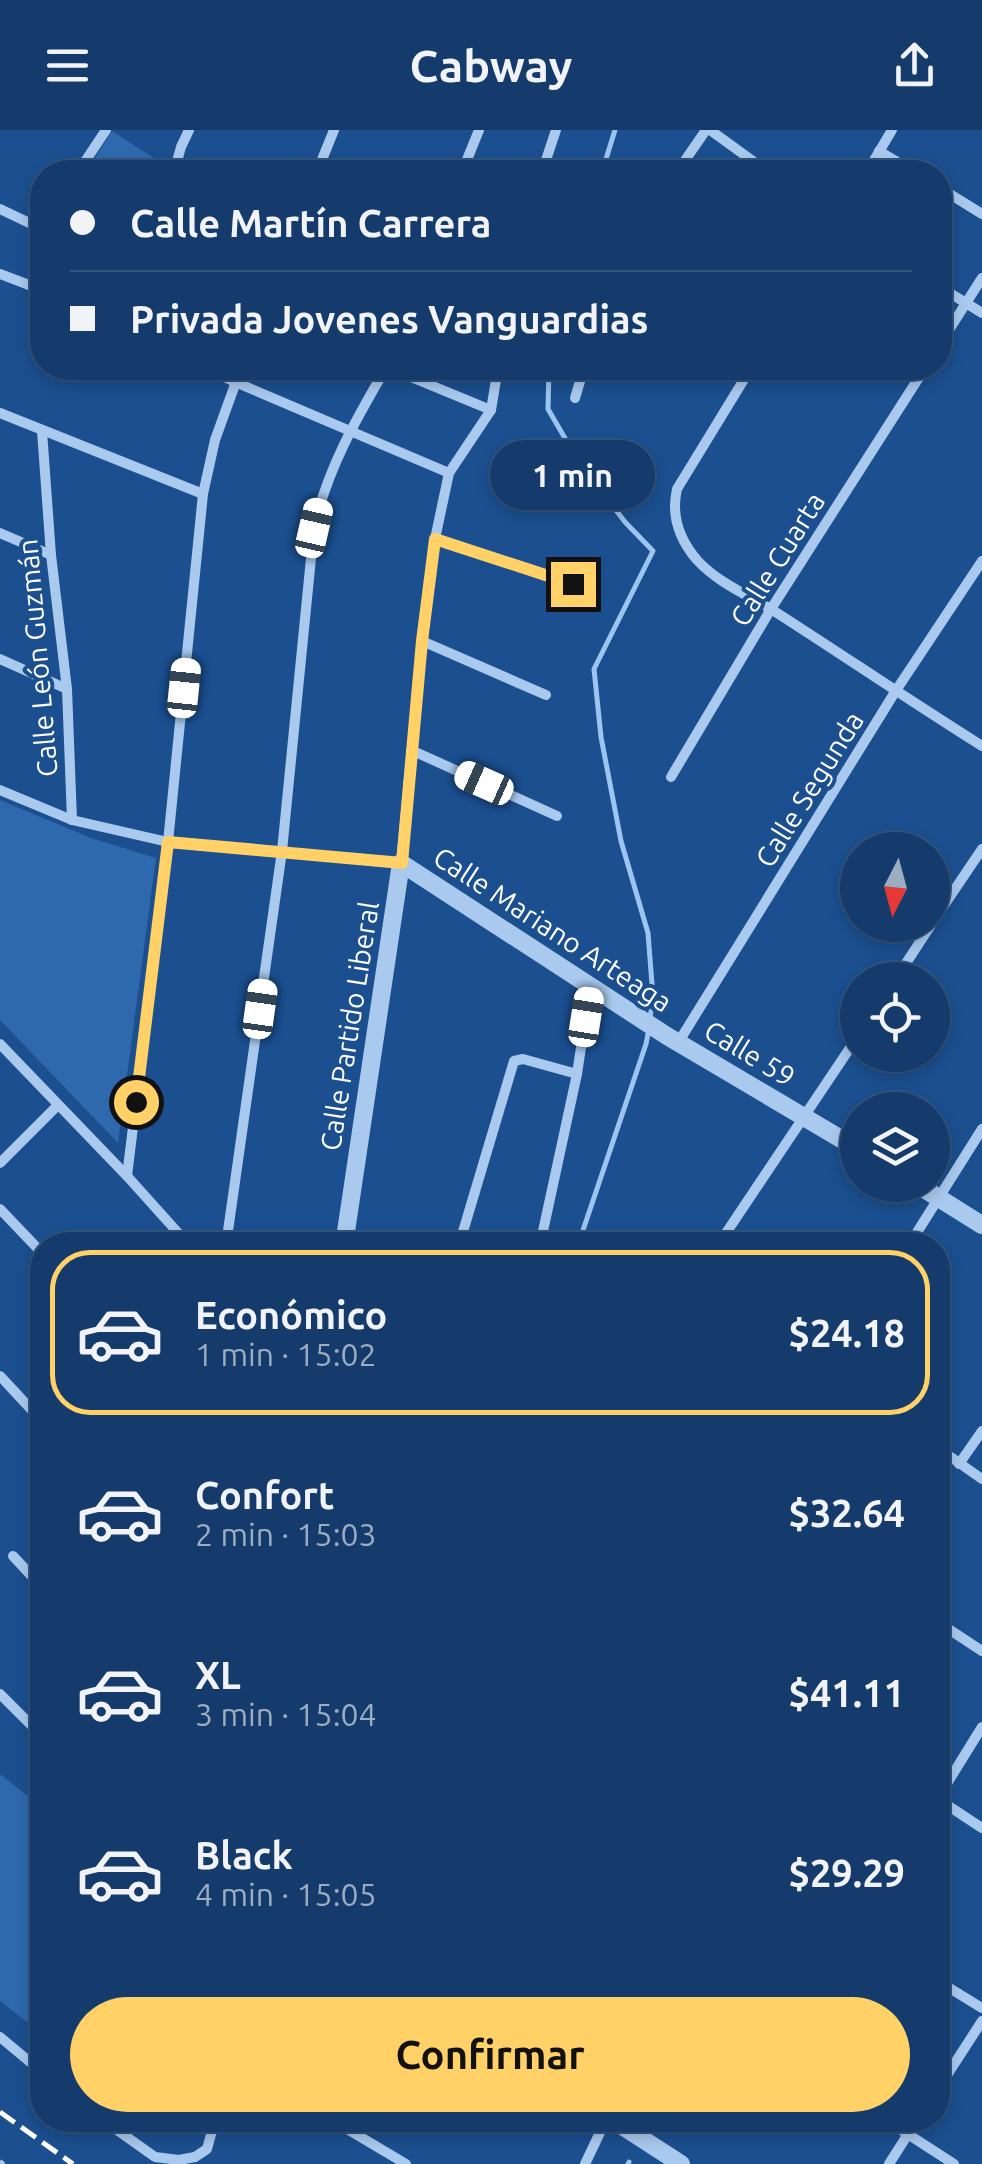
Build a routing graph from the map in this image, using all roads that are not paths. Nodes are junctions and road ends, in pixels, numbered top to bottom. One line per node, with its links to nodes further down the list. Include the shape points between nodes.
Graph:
1 (106, 130): 9 (street)
2 (189, 130): 10 (street)
3 (334, 130): 11 (street)
4 (479, 130): 12 (street)
5 (556, 130): 13 (street)
6 (708, 130): 14 (street); 15 (street)
7 (892, 130): 8 (street)
8 (879, 151): 16 (street); 17 (street)
9 (86, 160)
10 (177, 160)
11 (322, 160)
12 (467, 160)
13 (546, 160)
14 (687, 160)
15 (751, 160)
16 (874, 160)
17 (894, 160)
18 (952, 195): 20 (street)
19 (0, 209): 21 (street)
20 (982, 214)
21 (30, 223)
22 (0, 274): 24 (street)
23 (982, 278): 26 (street)
24 (30, 285)
25 (952, 294): 26 (street)
26 (966, 303): 27 (street); 28 (street)
27 (982, 313)
28 (952, 325)
29 (231, 380): 36 (street)
30 (380, 380): 40 (street)
31 (416, 380): 38 (street)
32 (496, 380): 38 (street)
33 (580, 380): 37 (street)
34 (744, 380): 49 (street, via 673,506 696,559)
35 (917, 380): 49 (street, Calle Cuarta)
36 (235, 382): 40 (street); 43 (street)
37 (575, 398)
38 (490, 410): 42 (street, Calle Partido Liberal)
39 (0, 413): 41 (street)
40 (350, 430): 42 (street); 63 (street, via 314,528)
41 (42, 432): 43 (street); 46 (street, Calle León Guzmán)
42 (448, 472): 45 (street, Calle Partido Liberal)
43 (203, 494): 61 (street)
44 (0, 533): 46 (street)
45 (435, 539): 48 (street); 50 (street, Calle Partido Liberal)
46 (51, 555): 52 (street, Calle León Guzmán)
47 (982, 561): 53 (street, Calle Segunda)
48 (573, 584)
49 (771, 610): 53 (street); 57 (street, Calle Cuarta)
50 (422, 641): 54 (street); 56 (street, Calle Partido Liberal)
51 (0, 660): 52 (street)
52 (67, 689): 60 (street, Calle León Guzmán)
53 (895, 692): 55 (street); 67 (street, Calle Segunda)
54 (546, 694)
55 (982, 746)
56 (411, 750): 59 (street); 64 (street, Calle Partido Liberal)
57 (671, 777)
58 (0, 790): 60 (street, Calle Mariano Arteaga)
59 (557, 816)
60 (72, 820): 61 (street, Calle Mariano Arteaga)
61 (168, 842): 63 (street, Calle Mariano Arteaga); 76 (street)
62 (982, 849): 65 (street)
63 (282, 851): 64 (street, Calle Mariano Arteaga); 83 (street)
64 (402, 863): 66 (street, Calle Mariano Arteaga); 84 (street, Calle Partido Liberal)
65 (950, 897)
66 (590, 988): 67 (street, Calle Mariano Arteaga); 70 (street)
67 (673, 1039): 72 (street, Calle 59)
68 (0, 1044): 71 (street)
69 (840, 1063): 72 (street)
70 (577, 1074): 85 (street, via 514,1061); 86 (street)
71 (58, 1105): 75 (street); 76 (street)
72 (804, 1117): 74 (street, Calle 59); 87 (street)
73 (982, 1129): 77 (street)
74 (840, 1138)
75 (0, 1164)
76 (128, 1176): 82 (street)
77 (950, 1180)
78 (936, 1202): 88 (street)
79 (947, 1202): 81 (street)
80 (0, 1209): 89 (street)
81 (982, 1225)
82 (178, 1232)
83 (228, 1232)
84 (346, 1232)
85 (463, 1232)
86 (543, 1232)
87 (727, 1232)
88 (917, 1232)
89 (30, 1240)
90 (0, 1376): 91 (street)
91 (30, 1408)
92 (982, 1431): 94 (street)
93 (950, 1457): 94 (street)
94 (960, 1464): 95 (street)
95 (982, 1479)
96 (12, 1556): 97 (street)
97 (30, 1575)
98 (950, 1630): 99 (street)
99 (982, 1651)
100 (0, 1694): 101 (street)
101 (30, 1724)
102 (982, 1727): 103 (street)
103 (950, 1779)
104 (950, 1806): 105 (street)
105 (982, 1828)
106 (950, 1988): 107 (street)
107 (982, 2008)
108 (982, 2021): 111 (street)
109 (0, 2037): 110 (street)
110 (30, 2062)
111 (950, 2070)
112 (120, 2132): 113 (street, via 155,2157 172,2160 207,2149)
113 (212, 2132)
114 (352, 2132): 120 (street)
115 (600, 2132): 121 (street)
116 (632, 2132): 119 (street)
117 (905, 2132): 118 (street)
118 (908, 2134): 122 (street); 123 (street)
119 (678, 2163)
120 (406, 2164)
121 (585, 2164)
122 (889, 2164)
123 (954, 2164)

